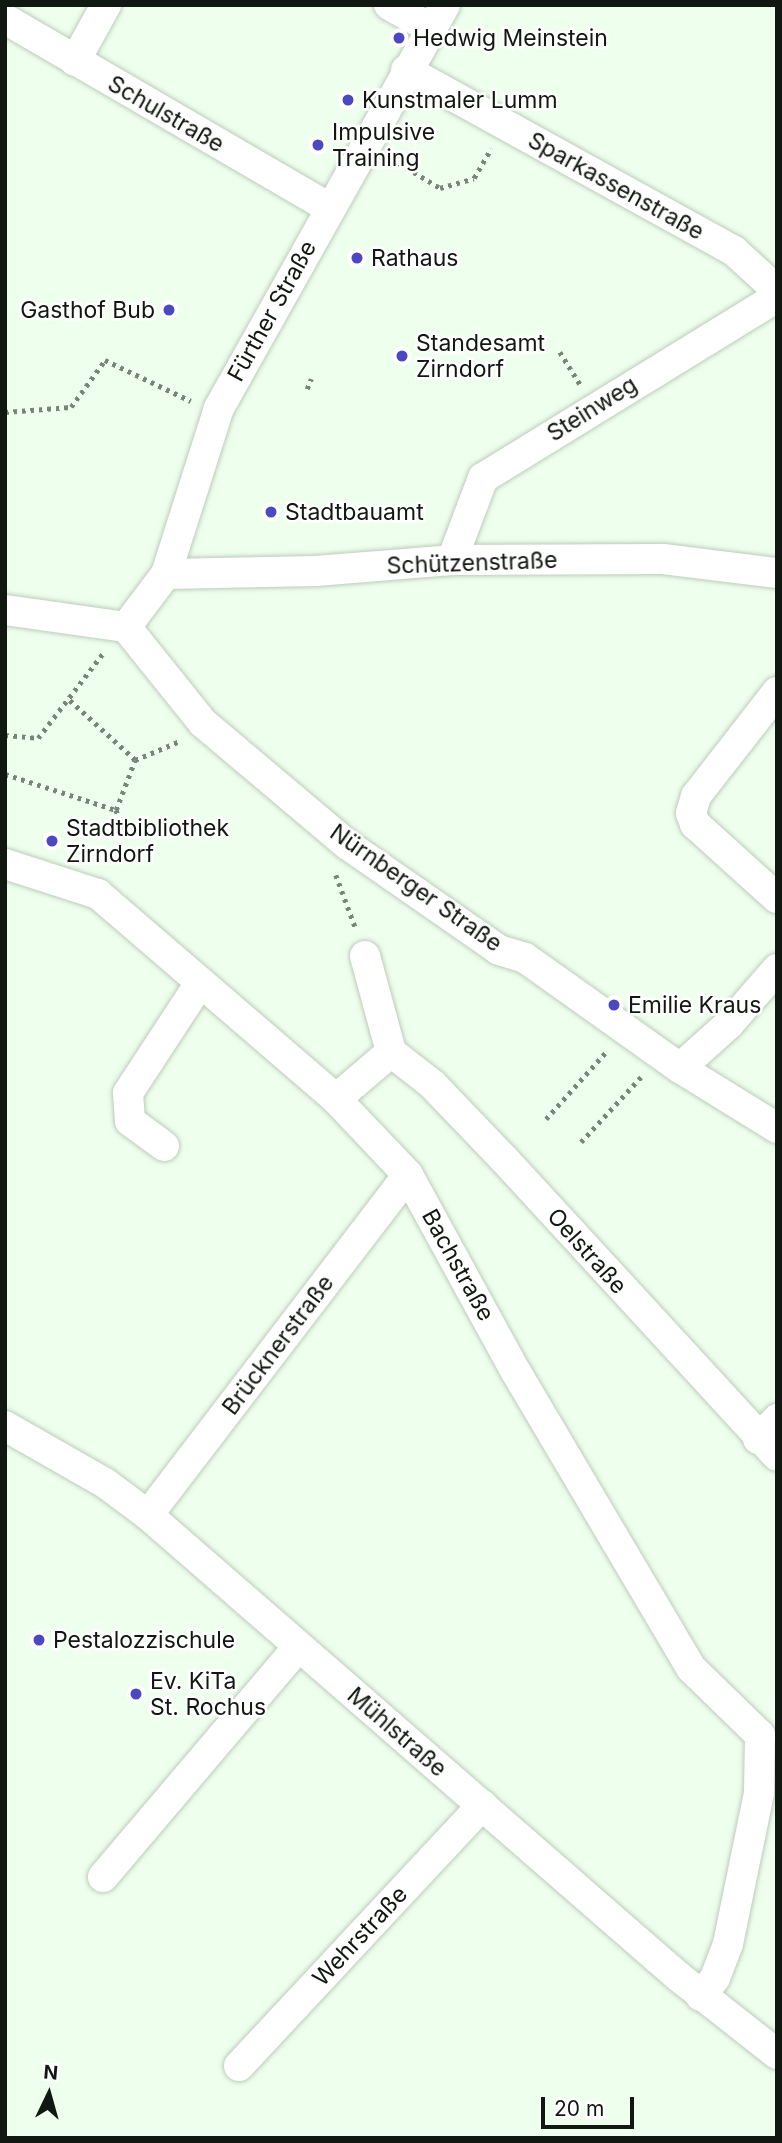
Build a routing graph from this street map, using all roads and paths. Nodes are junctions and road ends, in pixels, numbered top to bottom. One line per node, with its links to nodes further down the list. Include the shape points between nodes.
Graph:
1 (106, 5): 5 (street)
2 (390, 5): 3 (street)
3 (439, 17): 6 (street, Fürther Straße)
4 (5, 19): 5 (street, Schulstraße)
5 (75, 61): 9 (street, Schulstraße)
6 (406, 70): 9 (street, Fürther Straße); 10 (street, Sparkassenstraße, via 734,251 768,282)
7 (493, 145): 8 (path, via 474,178 440,188)
8 (388, 157)
9 (328, 207): 15 (street, Fürther Straße)
10 (777, 297): 14 (street, Steinweg)
11 (560, 352): 14 (path)
12 (311, 379): 13 (path)
13 (307, 389)
14 (594, 407): 17 (street, Steinweg, via 483,478)
15 (219, 408): 16 (path, via 188,400 105,360 71,407); 19 (street, Fürther Straße)
16 (5, 412)
17 (452, 560): 18 (street, Schützenstraße, via 663,559); 19 (street, Schützenstraße)
18 (777, 573)
19 (166, 574): 21 (street, Fürther Straße)
20 (11, 607): 21 (street)
21 (126, 627): 40 (street, Nürnberger Straße, via 203,723 348,845 499,950 525,958)
22 (106, 649): 24 (path)
23 (777, 692): 33 (street, via 696,796 691,813 695,824)
24 (68, 699): 25 (path, via 38,738); 27 (path)
25 (5, 735)
26 (183, 740): 27 (path)
27 (135, 760): 29 (path)
28 (5, 774): 29 (path)
29 (116, 810): 30 (path)
30 (126, 832)
31 (5, 864): 37 (street, Bachstraße, via 98,894)
32 (342, 884): 34 (path)
33 (777, 898)
34 (347, 899)
35 (365, 956): 39 (street)
36 (777, 969): 40 (street, via 729,1024)
37 (200, 983): 42 (street, Bachstraße); 46 (street, via 128,1093 130,1121)
38 (614, 1044): 43 (path)
39 (391, 1052): 42 (street); 49 (street, Oelstraße, via 432,1084)
40 (680, 1068): 44 (street, Nürnberger Straße)
41 (648, 1070): 45 (path)
42 (336, 1099): 47 (street, Bachstraße)
43 (546, 1119)
44 (777, 1128)
45 (581, 1142)
46 (164, 1146)
47 (408, 1175): 50 (street, Brücknerstraße); 52 (street, Bachstraße, via 516,1372 691,1668 760,1735)
48 (5, 1426): 50 (street, Mühlstraße, via 105,1483)
49 (770, 1438)
50 (148, 1515): 51 (street, Mühlstraße)
51 (298, 1647): 53 (street, Mühlstraße); 54 (street)
52 (768, 1793): 55 (street, Bachstraße, via 728,1944 715,1978)
53 (482, 1805): 55 (street, Mühlstraße); 57 (street, Wehrstraße)
54 (103, 1877)
55 (701, 1996): 56 (street, Mühlstraße)
56 (777, 2054)
57 (239, 2066)

